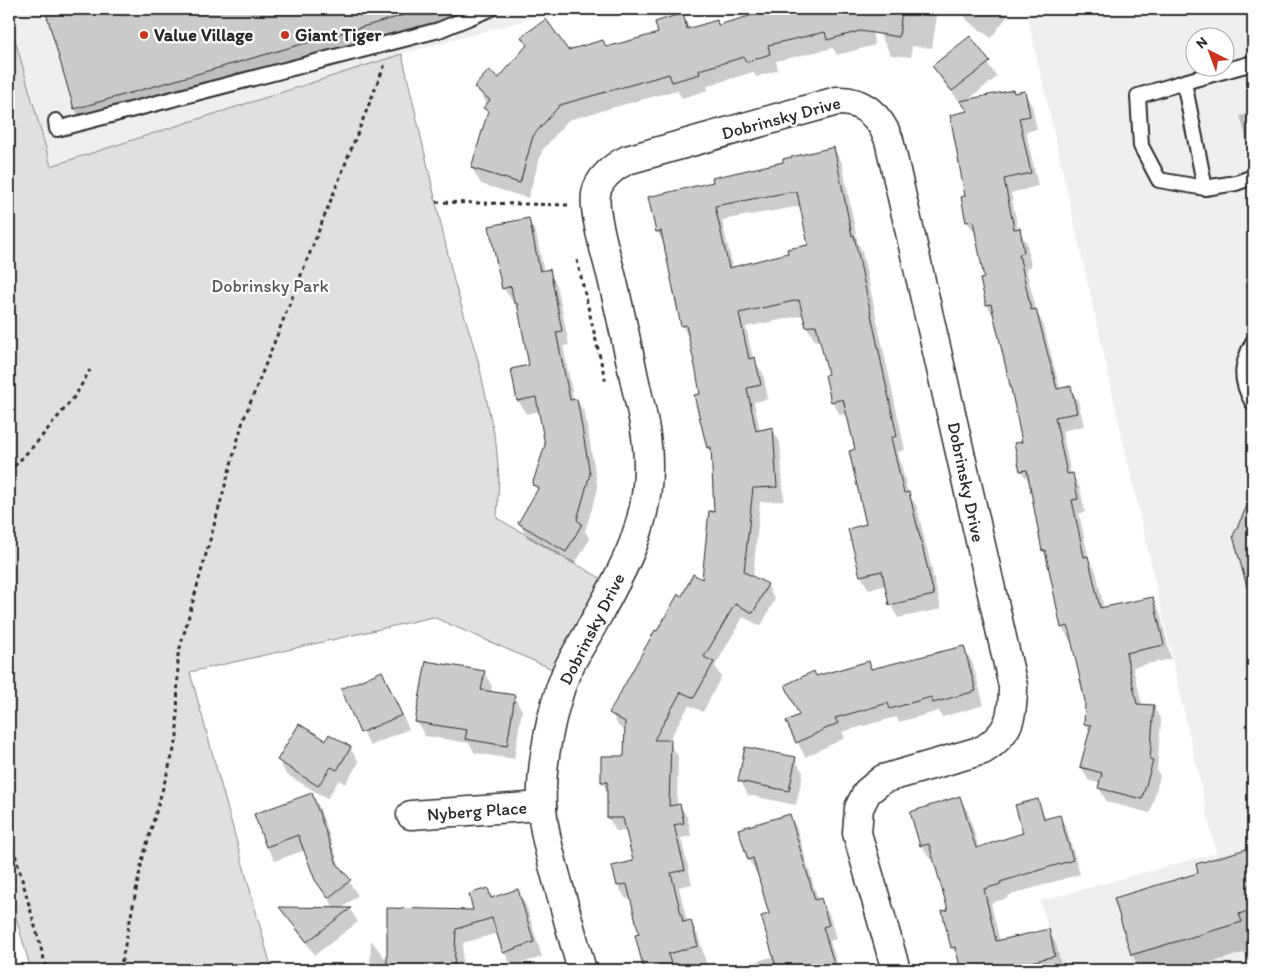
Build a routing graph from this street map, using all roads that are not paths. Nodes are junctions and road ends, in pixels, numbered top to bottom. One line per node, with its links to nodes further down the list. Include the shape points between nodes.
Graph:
1 (490, 9): 4 (lane, via 439,30 57,129)
2 (1253, 63): 3 (lane)
3 (1184, 82): 6 (lane); 6 (lane, via 1138,96 1141,146 1159,180)
4 (56, 121)
5 (1253, 177): 6 (lane)
6 (1205, 188)
7 (1253, 342): 8 (lane, via 1243,361 1244,382)
8 (1253, 404)
9 (542, 806): 10 (street, Nyberg Place); 11 (street, Dobrinsky Drive, via 546,840); 12 (street, Dobrinsky Drive, via 552,719 567,672 631,552 648,493 648,444 596,206 596,193 601,182 617,165 627,160 837,101 851,101 884,125 889,140 1013,686 1013,708 1006,731 996,742 983,750 883,779 867,792 859,808 857,832)
10 (411, 815)
11 (582, 970)
12 (896, 970)

